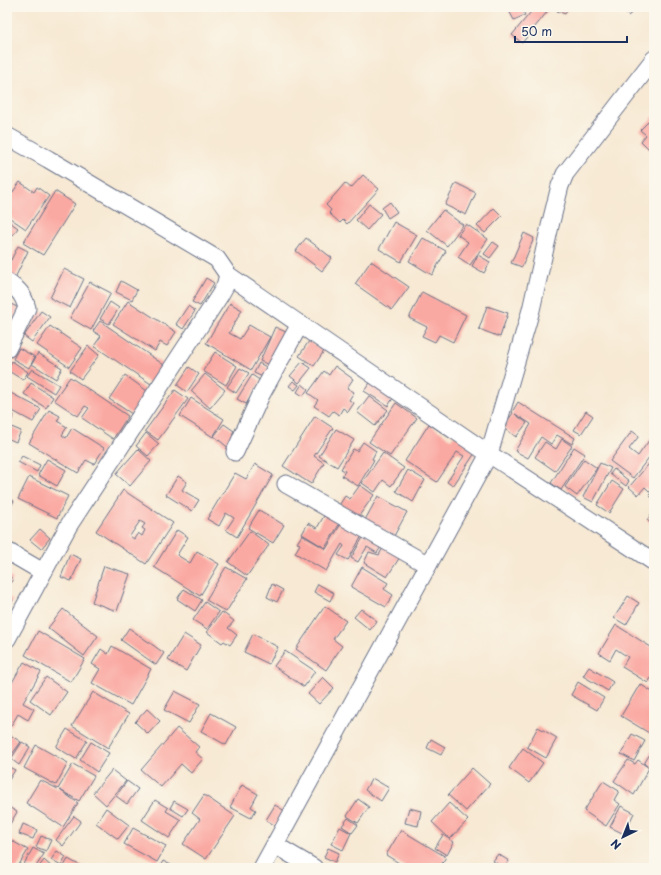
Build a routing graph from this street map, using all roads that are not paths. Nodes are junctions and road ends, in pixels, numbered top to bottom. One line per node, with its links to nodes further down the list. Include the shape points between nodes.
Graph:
1 (654, 60): 8 (street, via 562,180 531,310)
2 (7, 136): 3 (street, via 216,259)
3 (228, 275): 5 (street); 13 (street, via 220,296 69,525)
4 (7, 282): 6 (street, via 18,289 27,308)
5 (300, 324): 7 (street, via 261,396); 8 (street)
6 (7, 349)
7 (235, 452)
8 (489, 454): 11 (street); 12 (street)
9 (286, 484): 12 (street)
10 (7, 551): 13 (street)
11 (654, 562)
12 (428, 565): 15 (street)
13 (43, 572): 14 (street)
14 (7, 639)
15 (275, 845): 16 (street); 17 (street)
16 (262, 868)
17 (314, 868)

